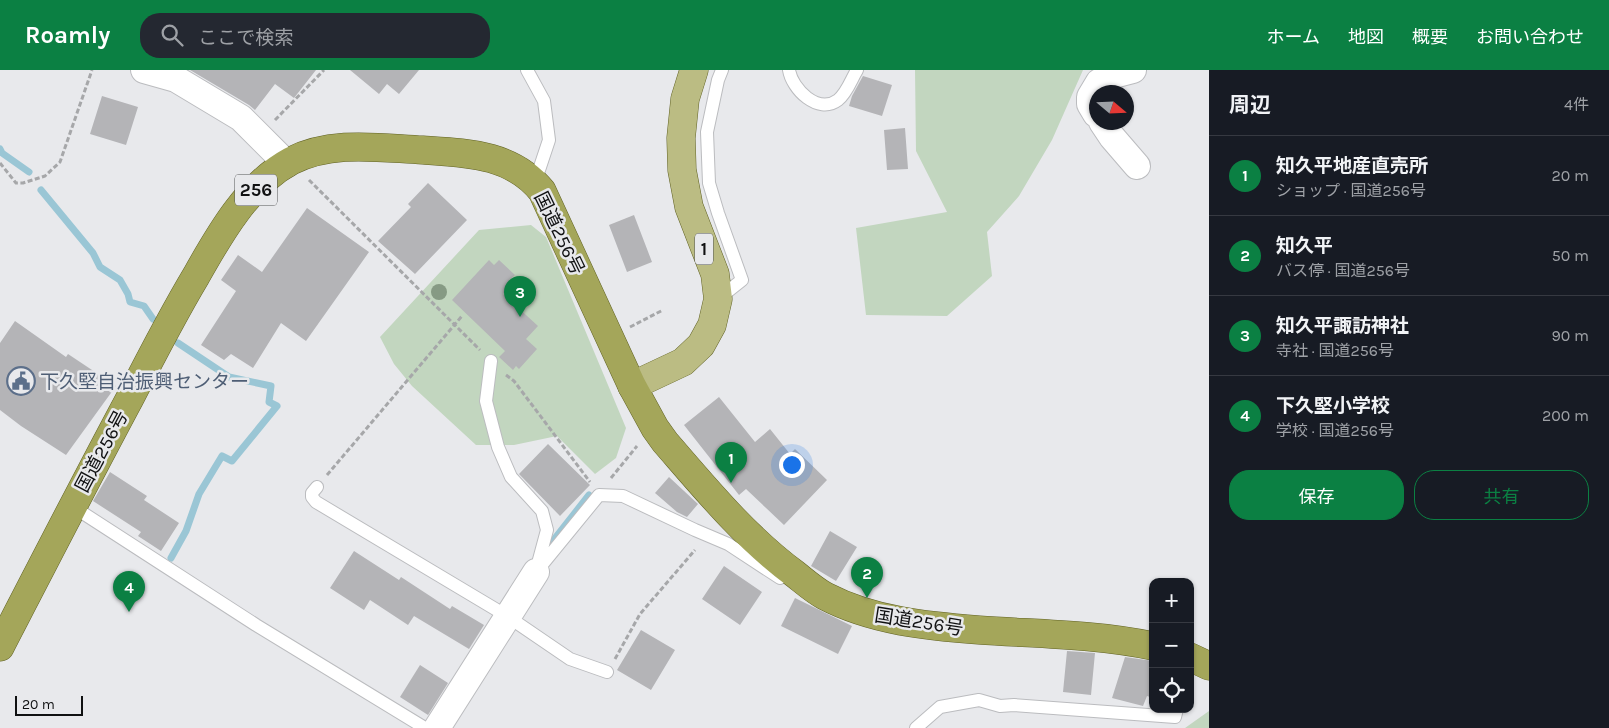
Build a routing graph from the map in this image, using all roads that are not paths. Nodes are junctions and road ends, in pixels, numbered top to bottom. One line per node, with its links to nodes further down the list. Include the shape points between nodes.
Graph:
1 (144, 70): 10 (street, via 176,79 241,118)
2 (527, 70): 12 (lane, via 544,101 549,140)
3 (694, 70): 13 (main road, 1, via 684,99 682,170 689,207 715,274)
4 (722, 70): 13 (lane, via 707,132 709,183 742,280)
5 (789, 70): 6 (lane, via 797,89 817,103 829,104 844,93)
6 (857, 70)
7 (1133, 70): 8 (street, via 1110,76)
8 (1097, 85)
9 (1107, 130): 11 (street)
10 (289, 163): 12 (highway, 国道256号 / 256, via 326,149 358,147 438,151 470,154 509,164); 17 (highway, 国道256号 / 256, via 265,180 222,231 183,297)
11 (1137, 166)
12 (534, 182): 15 (highway, 国道256号 / 256, via 542,191)
13 (718, 300): 15 (main road, 1, via 712,325 701,345 683,362)
14 (491, 361): 18 (lane, via 486,401 498,447 511,477 542,511 547,530)
15 (632, 386): 19 (highway, 国道256号 / 256, via 665,442 737,523)
16 (316, 486): 20 (lane, via 312,498 316,502)
17 (72, 506): 22 (highway, 国道256号 / 256); 25 (lane)
18 (536, 572): 19 (lane, via 599,494 623,496 728,544 780,578); 20 (street)
19 (792, 572): 21 (highway, 国道256号 / 256, via 825,596 859,611 910,623 1123,640)
20 (507, 616): 23 (lane, via 570,659); 26 (street)
21 (1149, 645)
22 (0, 647)
23 (607, 672)
24 (1176, 713): 27 (lane, via 1175,717 1000,706 979,700 940,707)
25 (425, 728)
26 (437, 728)
27 (916, 728)

